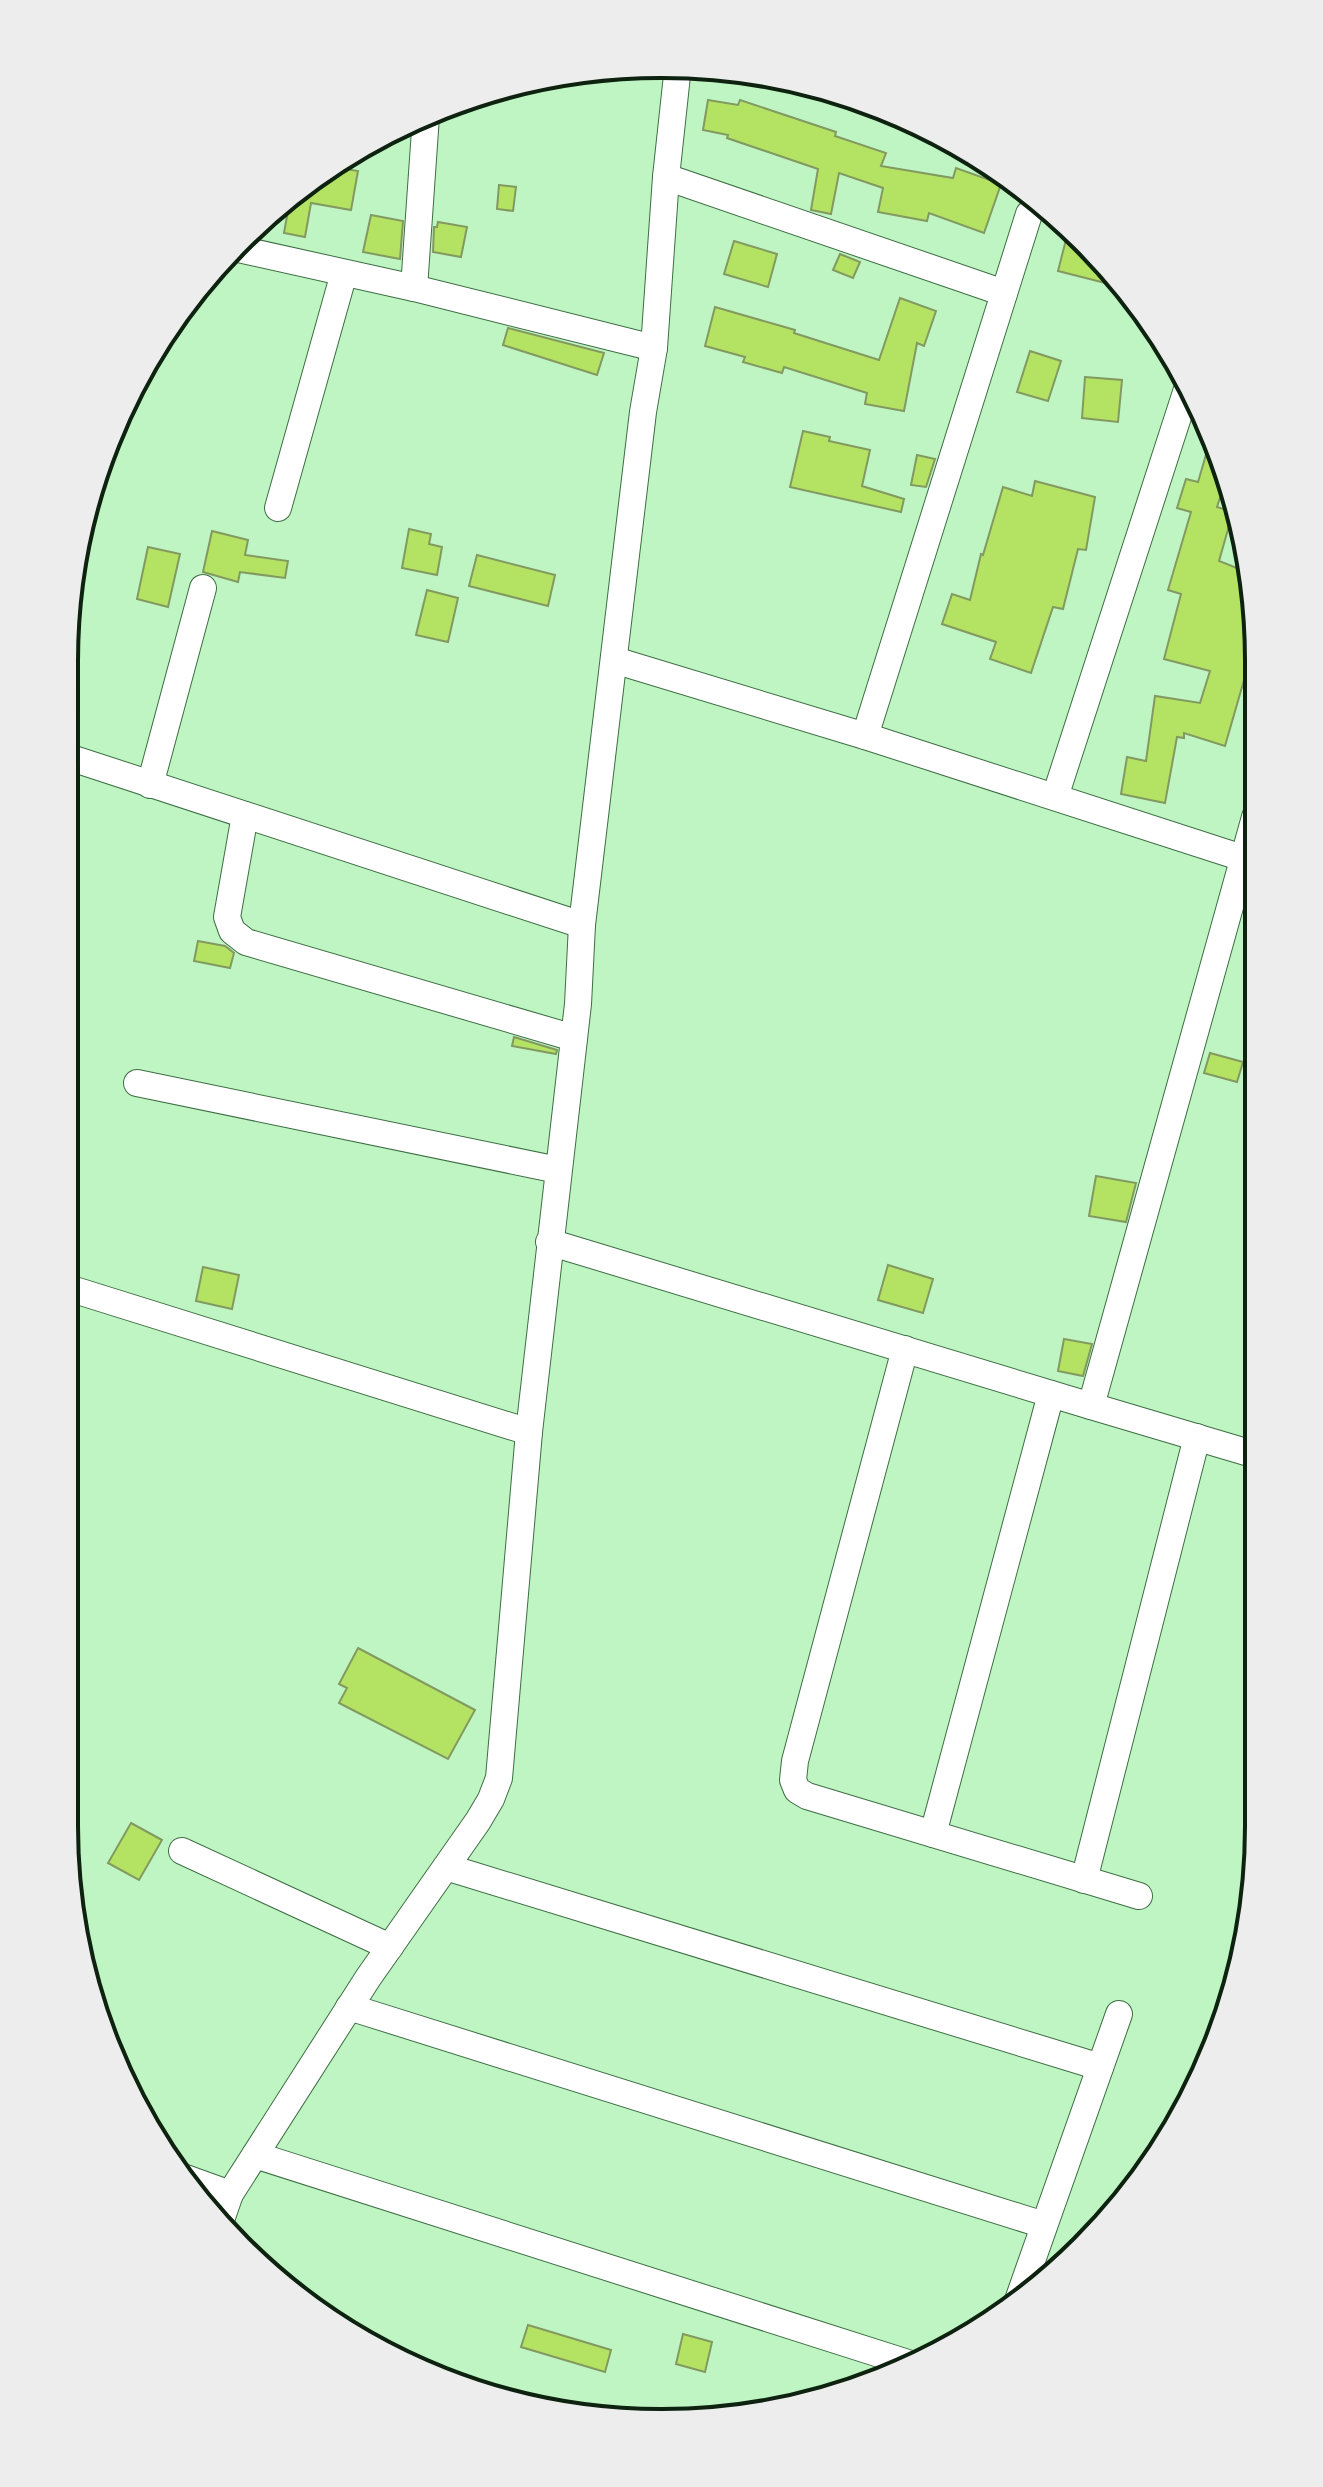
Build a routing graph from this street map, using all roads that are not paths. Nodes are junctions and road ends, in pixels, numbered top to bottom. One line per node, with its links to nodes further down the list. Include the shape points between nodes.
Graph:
1 (677, 78): 3 (street)
2 (425, 128): 7 (street)
3 (666, 177): 8 (street); 9 (street)
4 (1029, 214): 8 (street)
5 (247, 251): 6 (street)
6 (344, 273): 7 (street); 11 (street)
7 (414, 288): 9 (street)
8 (1004, 293): 14 (street)
9 (654, 348): 13 (street)
10 (1183, 400): 17 (street)
11 (278, 508)
12 (203, 588): 16 (street)
13 (614, 660): 14 (street); 21 (street)
14 (865, 736): 17 (street)
15 (78, 760): 16 (street)
16 (150, 785): 18 (street)
17 (1055, 797): 19 (street)
18 (245, 815): 21 (street); 22 (street, via 227,917 232,931 246,942)
19 (1245, 859)
20 (1245, 870): 29 (street)
21 (582, 925): 22 (street)
22 (574, 1038): 24 (street)
23 (137, 1083): 24 (street)
24 (558, 1170): 25 (street)
25 (549, 1242): 27 (street); 30 (street)
26 (78, 1291): 30 (street)
27 (905, 1349): 28 (street); 33 (street, via 793,1780 807,1796)
28 (1051, 1394): 29 (street); 33 (street)
29 (1091, 1406): 31 (street)
30 (529, 1432): 35 (street, via 499,1778)
31 (1197, 1437): 32 (street); 36 (street)
32 (1245, 1452)
33 (933, 1834): 36 (street)
34 (182, 1851): 38 (street)
35 (446, 1867): 38 (street); 41 (street)
36 (1084, 1880): 37 (street)
37 (1139, 1896)
38 (390, 1947): 39 (street)
39 (349, 2007): 42 (street); 46 (street)
40 (1119, 2014): 41 (street)
41 (1100, 2067): 46 (street)
42 (255, 2155): 44 (street); 48 (street)
43 (201, 2184): 44 (street)
44 (230, 2194): 45 (street)
45 (224, 2211)
46 (1044, 2225): 47 (street)
47 (1024, 2282)
48 (897, 2360)

